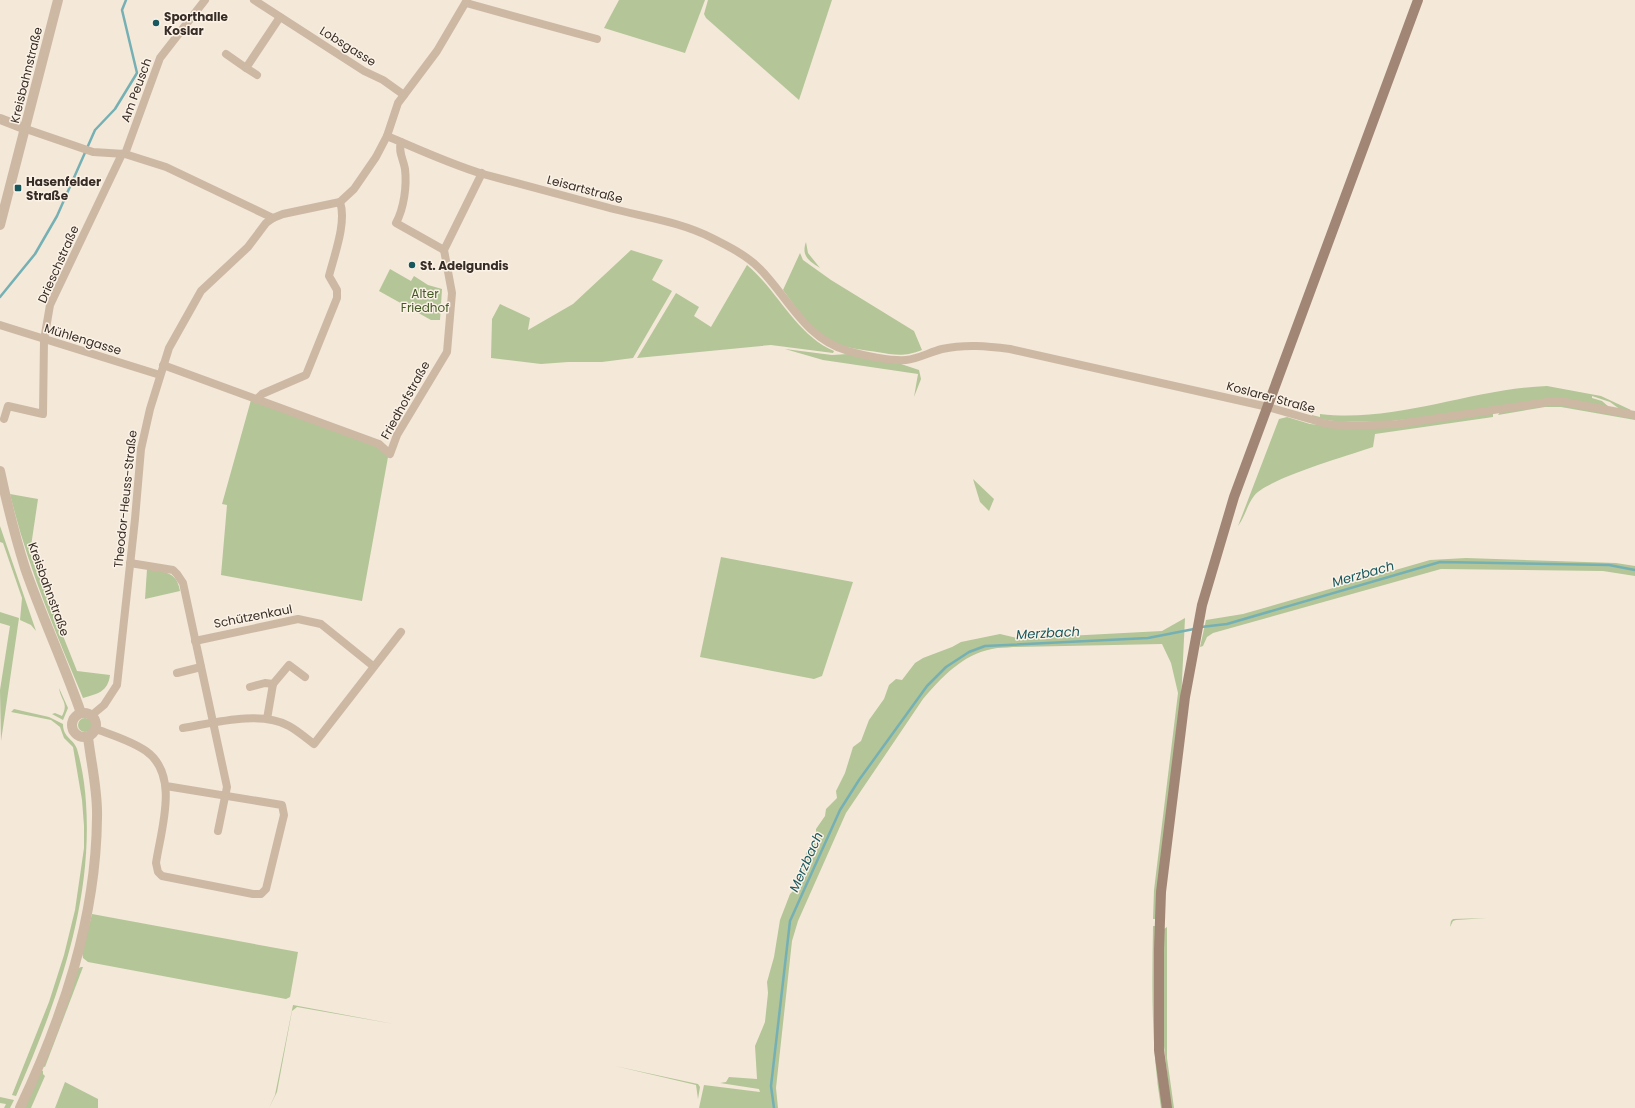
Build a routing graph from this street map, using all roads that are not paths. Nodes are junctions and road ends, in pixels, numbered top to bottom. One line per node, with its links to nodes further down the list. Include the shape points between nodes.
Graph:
1 (58, 0): 13 (street, Kreisbahnstraße)
2 (206, 0): 16 (street, Am Peusch, via 160,58)
3 (254, 0): 6 (street, Lobsgasse)
4 (1418, 0): 28 (main road)
5 (466, 2): 7 (street); 11 (street, via 438,51)
6 (280, 17): 9 (street); 11 (street, Lobsgasse)
7 (597, 39)
8 (226, 54): 9 (street)
9 (246, 68): 10 (street)
10 (257, 75)
11 (404, 95): 14 (street, via 392,118)
12 (0, 119): 13 (street)
13 (26, 129): 16 (street, via 93,152); 20 (street, Kreisbahnstraße)
14 (387, 136): 15 (street, Leisartstraße); 18 (street, via 376,157)
15 (401, 142): 17 (street, Leisartstraße); 21 (street, via 399,149 406,182 396,223)
16 (124, 154): 19 (street, via 166,167); 23 (street, Drieschstraße, via 50,305)
17 (482, 173): 21 (street); 24 (street, Leisartstraße, via 689,228 712,238 757,266 806,325 828,344 849,351)
18 (340, 202): 19 (street, Theodor-Heuss-Straße); 27 (street, via 340,234 329,276 337,290 337,298 306,376 262,394)
19 (274, 218): 25 (street, Theodor-Heuss-Straße, via 266,223 248,247 200,291 169,348)
20 (0, 225)
21 (444, 250): 27 (street, Friedhofstraße, via 452,294 446,352 397,435 390,454 379,444)
22 (0, 325): 23 (street, Mühlengasse)
23 (44, 340): 26 (street, Mühlengasse); 30 (street, Drieschstraße, via 43,414 8,406)
24 (906, 360): 28 (street, Koslarer Straße, via 948,348 982,345)
25 (163, 365): 26 (street, Theodor-Heuss-Straße); 27 (street, Friedhofstraße)
26 (160, 375): 32 (street, Theodor-Heuss-Straße, via 141,449)
27 (256, 400)
28 (1268, 407): 29 (street, Koslarer Straße, via 1310,420 1348,426 1424,420 1548,402 1565,402); 52 (main road, via 1222,535 1199,620 1184,697 1161,892 1159,1050)
29 (1635, 415)
30 (4, 419)
31 (0, 471): 41 (street, Kreisbahnstraße, via 25,568)
32 (130, 563): 34 (street, via 165,568 177,574 183,582); 42 (street, Theodor-Heuss-Straße, via 117,685 104,705)
33 (401, 632): 35 (street)
34 (195, 641): 35 (street, Schützenkaul, via 298,619 321,624); 36 (street)
35 (373, 666): 43 (street, via 314,744 290,726)
36 (201, 668): 37 (street); 44 (street)
37 (177, 673)
38 (304, 677): 39 (street, via 289,665)
39 (274, 684): 40 (street, via 265,683); 43 (street)
40 (250, 687)
41 (81, 713): 42 (street); 47 (street, via 73,721 72,728 80,737)
42 (92, 715): 46 (street)
43 (267, 718): 44 (street)
44 (214, 723): 45 (street); 49 (street, via 227,787)
45 (183, 728)
46 (96, 729): 47 (street); 48 (street, via 146,751 160,767)
47 (88, 737): 51 (street, via 97,816 95,855 86,918 77,962 39,1066)
48 (166, 786): 49 (street); 49 (street, via 156,863 158,872 162,876 261,894 266,888 284,815 282,805)
49 (226, 796): 50 (street)
50 (218, 831)
51 (20, 1108)
52 (1167, 1108)

